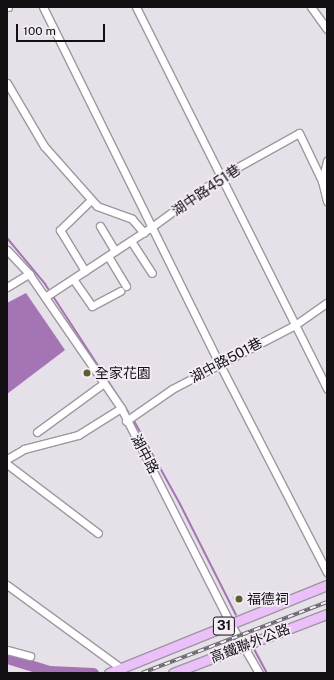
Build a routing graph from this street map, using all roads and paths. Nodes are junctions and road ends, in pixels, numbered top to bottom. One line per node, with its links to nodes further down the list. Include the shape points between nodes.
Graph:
1 (43, 7): 12 (street)
2 (136, 7): 7 (street)
3 (311, 7): 4 (street)
4 (327, 29)
5 (7, 83): 9 (street, via 44,146)
6 (327, 162): 8 (street)
7 (220, 177): 8 (street, 湖中路451巷, via 299,134); 12 (street, 湖中路451巷); 25 (street)
8 (322, 181): 10 (street, 湖中路451巷)
9 (91, 200): 13 (street, via 96,206 132,219); 18 (street, via 60,230)
10 (327, 201)
11 (100, 226): 16 (street)
12 (153, 226): 13 (street, 湖中路451巷); 26 (street)
13 (144, 233): 14 (street, 湖中路451巷)
14 (131, 241): 16 (street, 湖中路451巷); 19 (street)
15 (7, 250): 20 (street, 湖中路)
16 (115, 251): 17 (street, 湖中路451巷)
17 (108, 256): 18 (street, 湖中路451巷); 21 (street, via 123,288 92,306)
18 (85, 271): 21 (street, 湖中路451巷)
19 (152, 273)
20 (29, 274): 22 (street); 23 (street, 湖中路)
21 (73, 279): 23 (street, 湖中路451巷)
22 (7, 287)
23 (45, 297): 27 (street, 湖中路)
24 (327, 303): 25 (street, 湖中路501巷)
25 (295, 325): 26 (street, 湖中路501巷); 28 (street)
26 (219, 363): 30 (street, 湖中路501巷, via 172,389); 35 (street)
27 (104, 384): 29 (street, 湖中路); 31 (street)
28 (327, 389)
29 (120, 408): 30 (street, 湖中路); 32 (street, via 78,435 24,449)
30 (126, 421): 39 (street, 湖中路)
31 (37, 432)
32 (7, 459)
33 (7, 464): 34 (street)
34 (98, 533)
35 (327, 572)
36 (7, 585): 43 (street)
37 (327, 585): 39 (main road, 高鐵聯外公路 / 31)
38 (327, 614): 40 (main road, 高鐵聯外公路 / 31)
39 (230, 623): 40 (street, 湖中路); 43 (main road, 高鐵聯外公路 / 31)
40 (244, 645): 44 (main road, 高鐵聯外公路 / 31); 46 (street, 湖中路)
41 (7, 650): 42 (street)
42 (30, 656)
43 (121, 668): 45 (main road, 高鐵聯外公路 / 31)
44 (176, 672)
45 (109, 673)
46 (259, 673)

